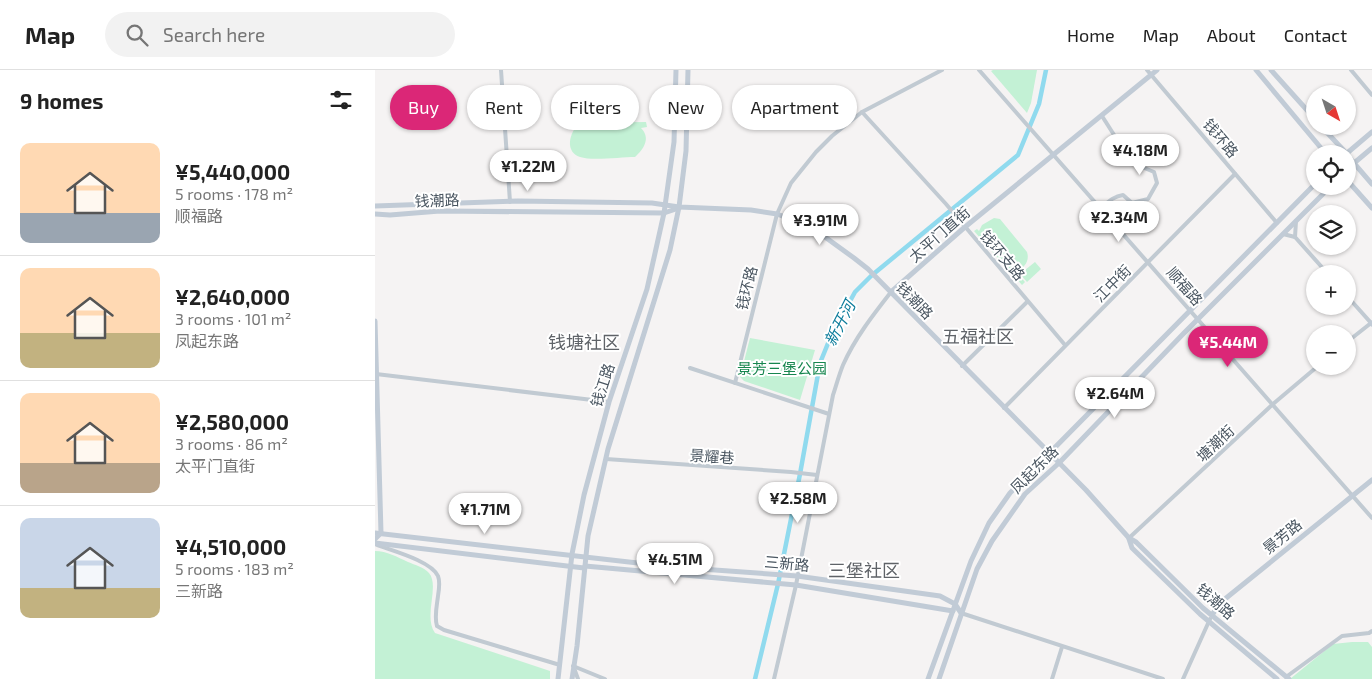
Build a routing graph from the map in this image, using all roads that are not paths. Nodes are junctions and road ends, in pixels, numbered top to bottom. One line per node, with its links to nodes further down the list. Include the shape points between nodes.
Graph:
1 (501, 70): 30 (street)
2 (676, 70): 31 (main road, 钱江路, via 674,142)
3 (688, 70): 33 (main road, 钱江路, via 686,152)
4 (942, 70): 14 (street, 钱环路)
5 (979, 70): 22 (street, 顺福路)
6 (1147, 70): 11 (street, 钱环路)
7 (1157, 70): 11 (main road, 太平门直街)
8 (1256, 70): 18 (main road)
9 (1271, 70): 13 (main road)
10 (1351, 70): 12 (street)
11 (1152, 75): 15 (main road, 太平门直街); 25 (street, 钱环路)
12 (1372, 95)
13 (1306, 110)
14 (862, 112): 38 (street, 钱环路, via 832,136 803,167 791,183); 41 (street, 钱环支路)
15 (1102, 116): 22 (main road, 太平门直街); 34 (street, via 1135,164 1154,172 1157,183 1147,199 1132,203 1123,195)
16 (1372, 132): 20 (main road)
17 (1329, 135): 19 (main road)
18 (1318, 145)
19 (1339, 145)
20 (1356, 146)
21 (1372, 148): 23 (main road)
22 (1054, 155): 34 (street, 顺福路); 41 (main road, 太平门直街)
23 (1356, 161)
24 (1356, 165): 26 (main road)
25 (1235, 174): 40 (street, 钱环路); 44 (street, 江中街)
26 (1372, 184)
27 (1356, 190): 35 (main road)
28 (1306, 193): 40 (main road, 凤起东路)
29 (1322, 195): 39 (main road, 凤起东路)
30 (510, 202): 31 (main road, 钱潮路); 32 (main road, 钱潮路)
31 (666, 205): 33 (main road, 钱潮路); 36 (main road, 钱江路)
32 (375, 206)
33 (679, 208): 36 (main road, 钱潮路); 38 (main road, 钱潮路, via 727,208); 65 (main road, 钱江路, via 670,250)
34 (1101, 208): 44 (street, 顺福路)
35 (1372, 208)
36 (664, 213): 37 (main road, 钱潮路, via 440,211); 60 (main road, 钱江路, via 647,288)
37 (375, 214)
38 (777, 214): 46 (main road, 钱潮路, via 825,237 868,269); 59 (street, 钱环路)
39 (1296, 221): 42 (main road, 凤起东路); 43 (street)
40 (1277, 223): 49 (main road, 凤起东路)
41 (965, 227): 46 (main road, 太平门直街); 47 (street, 钱环支路)
42 (1283, 234): 43 (street); 50 (main road, 凤起东路)
43 (1295, 238): 45 (street)
44 (1149, 262): 49 (street, 顺福路); 54 (street, 江中街)
45 (1320, 265)
46 (891, 292): 55 (main road, 钱潮路); 63 (street, 太平门直街, via 871,318 843,366)
47 (1027, 302): 54 (street, 钱环支路); 55 (street)
48 (1356, 306): 52 (street)
49 (1190, 309): 50 (street, 顺福路); 64 (main road, 凤起东路)
50 (1198, 319): 61 (street, 顺福路); 66 (main road, 凤起东路)
51 (375, 321): 57 (main road)
52 (1371, 324): 53 (street)
53 (1356, 335)
54 (1065, 346): 62 (street, 江中街)
55 (962, 366): 62 (main road, 钱潮路)
56 (690, 368): 59 (street)
57 (376, 374): 60 (street); 71 (main road)
58 (1307, 375): 61 (street, 塘潮街)
59 (735, 383): 63 (street)
60 (609, 402): 75 (main road, 钱江路)
61 (1273, 404): 69 (street, 顺福路); 73 (street, 塘潮街)
62 (1004, 408): 64 (main road, 钱潮路)
63 (829, 414): 67 (street, 太平门直街)
64 (1050, 454): 66 (main road, 钱潮路); 81 (main road, 凤起东路, via 1010,493 989,523)
65 (605, 459): 67 (street, 景耀巷); 76 (main road, 钱江路)
66 (1059, 463): 73 (main road, 钱潮路); 83 (main road, 凤起东路, via 1025,494 992,541 977,569)
67 (817, 475): 79 (street, 太平门直街)
68 (1372, 480): 69 (main road, 景芳路)
69 (1352, 496): 70 (street, 顺福路); 84 (main road, 景芳路, via 1219,603)
70 (1372, 518)
71 (378, 533): 72 (main road); 75 (main road, 三新路)
72 (375, 538)
73 (1129, 538): 84 (main road, 钱潮路); 85 (main road, 钱潮路, via 1132,548)
74 (375, 543): 77 (main road, 三新路); 88 (street, 三新路, via 433,569 438,577 439,592 435,621 443,630)
75 (571, 554): 76 (main road, 三新路); 77 (main road, 钱江路)
76 (586, 556): 78 (main road, 钱江路); 79 (main road, 三新路, via 673,567)
77 (571, 566): 78 (main road, 三新路); 88 (main road, 钱江路)
78 (585, 567): 80 (main road, 三新路); 89 (main road, 钱江路)
79 (797, 576): 80 (street, 太平门直街); 81 (main road, 三新路, via 940,596)
80 (796, 584): 82 (main road, 三新路); 95 (street, 太平门直街)
81 (955, 604): 82 (main road, 凤起东路); 83 (main road)
82 (952, 611): 83 (main road, 三新路); 96 (main road, 凤起东路)
83 (961, 613): 87 (street); 97 (main road, 凤起东路)
84 (1212, 615): 85 (street); 90 (main road, 钱潮路)
85 (1209, 622): 100 (street); 101 (main road, 钱潮路)
86 (1372, 631): 90 (street, via 1342,636)
87 (1062, 647): 98 (street); 99 (street)
88 (560, 665): 91 (main road, 钱江路)
89 (573, 666): 92 (main road, 钱江路); 93 (street); 94 (street)
90 (1288, 678)
91 (558, 679)
92 (571, 679)
93 (578, 679)
94 (605, 679)
95 (774, 679)
96 (928, 679)
97 (939, 679)
98 (1052, 679)
99 (1163, 679)
100 (1183, 679)
101 (1277, 679)

